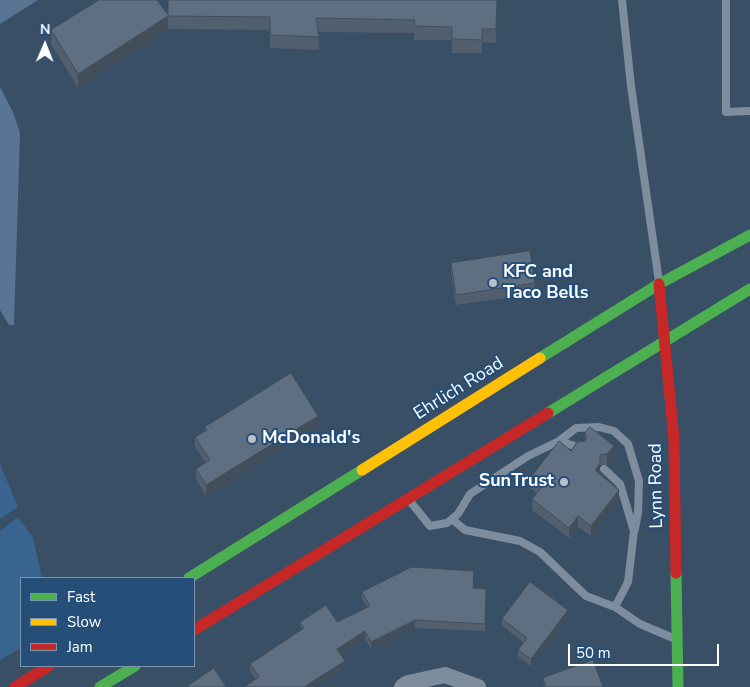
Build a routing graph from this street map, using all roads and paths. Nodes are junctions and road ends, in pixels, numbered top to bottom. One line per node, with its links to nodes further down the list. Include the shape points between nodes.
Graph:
1 (622, 0): 5 (lane)
2 (726, 0): 3 (lane, via 726,112)
3 (750, 111)
4 (750, 235): 5 (main road, Ehrlich Road)
5 (660, 284): 7 (main road, Lynn Road); 14 (main road, Ehrlich Road)
6 (750, 288): 7 (main road)
7 (666, 340): 11 (main road); 17 (main road, Lynn Road, via 674,439)
8 (559, 441): 9 (lane); 12 (lane, via 528,456 470,494); 13 (lane, via 576,428 598,426 614,431 628,444 639,482)
9 (581, 448)
10 (604, 469): 13 (lane, via 620,484)
11 (408, 498): 12 (lane, via 430,526); 16 (main road)
12 (452, 519): 15 (lane, via 465,530 520,541 533,548 586,596)
13 (634, 530): 15 (lane, via 628,582)
14 (191, 577)
15 (615, 606): 17 (lane, via 640,624)
16 (195, 629)
17 (678, 639): 24 (main road, Lynn Road)
18 (47, 667): 20 (main road)
19 (133, 667): 21 (main road)
20 (15, 687)
21 (100, 687)
22 (402, 687): 23 (street, via 445,675)
23 (478, 687)
24 (678, 687)

